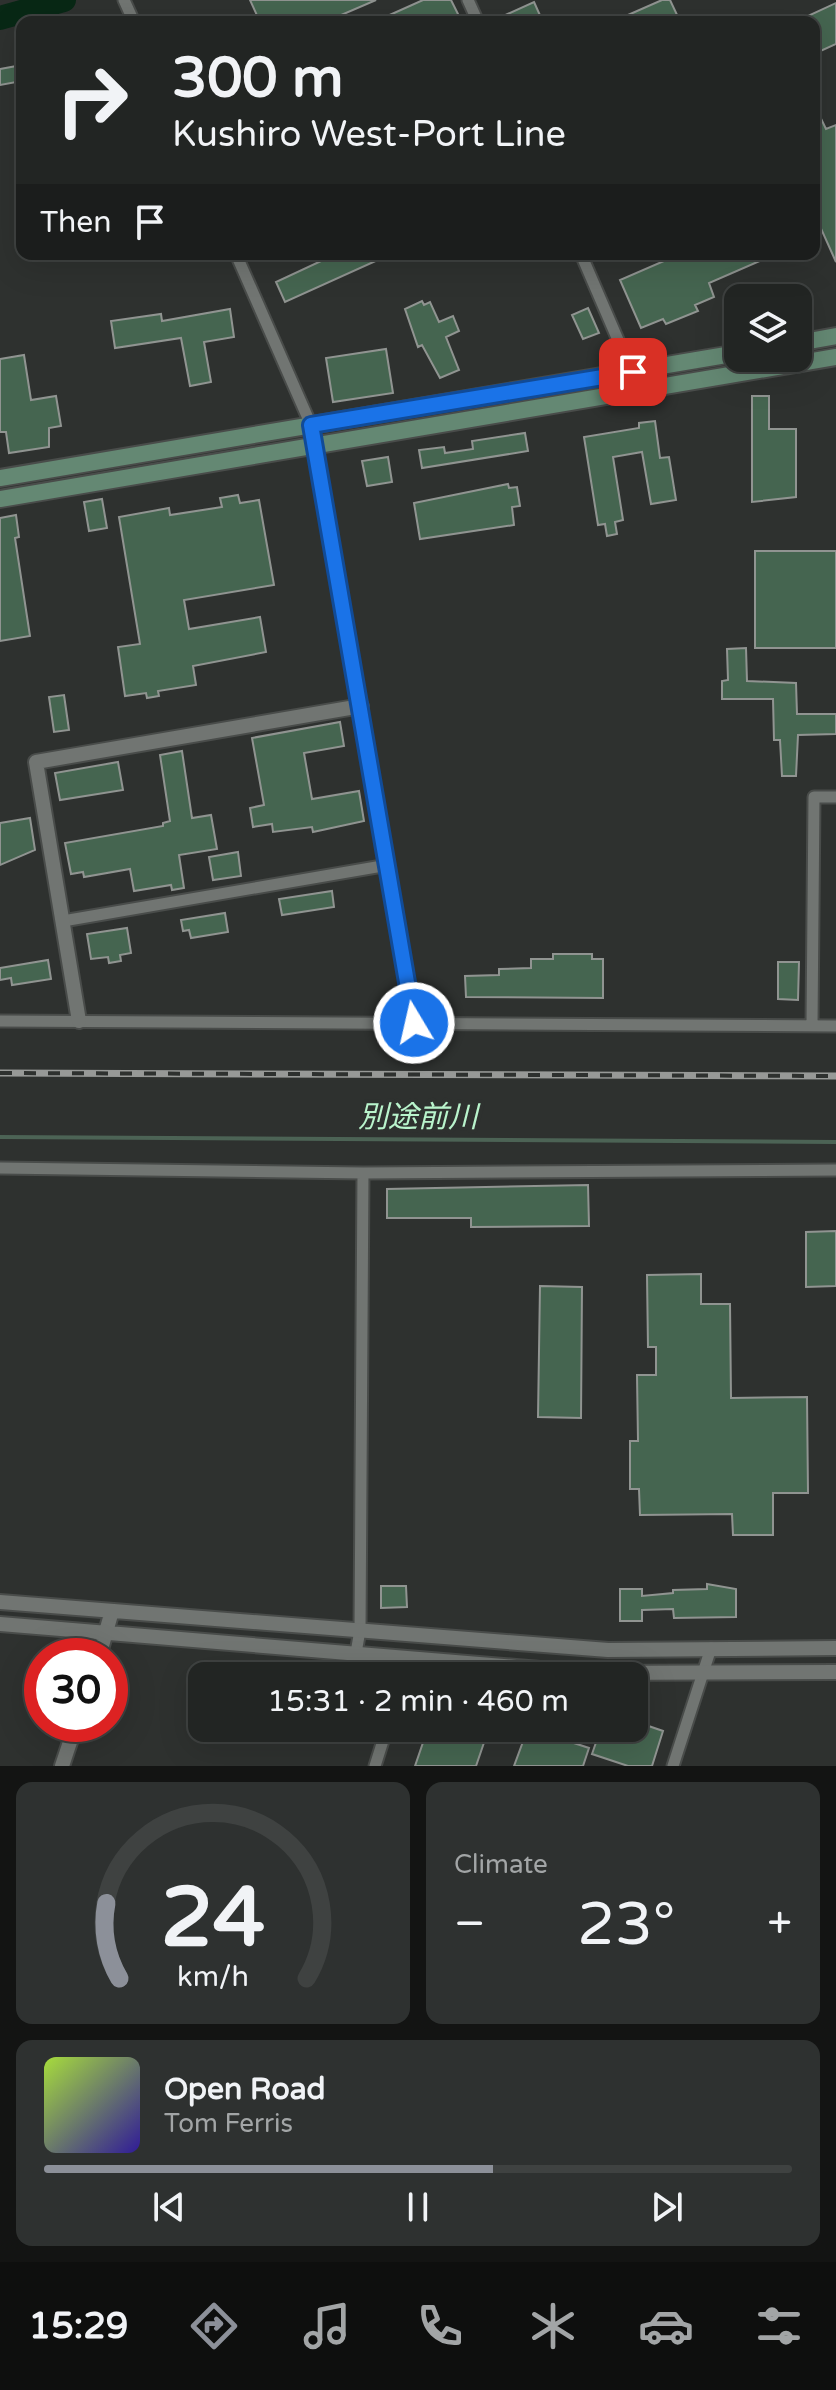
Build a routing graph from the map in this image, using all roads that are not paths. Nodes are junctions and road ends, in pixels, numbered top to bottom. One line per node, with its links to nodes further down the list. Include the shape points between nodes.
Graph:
1 (239, 260): 9 (street)
2 (584, 260): 7 (street)
3 (836, 336): 4 (main road)
4 (812, 340)
5 (724, 356): 7 (main road)
6 (836, 357): 8 (main road)
7 (633, 372): 8 (street); 9 (main road)
8 (640, 391): 10 (main road)
9 (311, 425): 10 (street); 11 (main road)
10 (315, 445): 12 (main road); 13 (street)
11 (0, 478)
12 (0, 499)
13 (361, 706): 15 (street); 16 (street, via 36,762)
14 (836, 797): 20 (street, via 814,797)
15 (388, 865): 16 (street); 19 (street)
16 (63, 921): 18 (street)
17 (0, 1021): 18 (street)
18 (79, 1021): 19 (street)
19 (414, 1023): 20 (street)
20 (812, 1025): 21 (street)
21 (836, 1026)
22 (0, 1168): 24 (street)
23 (836, 1170): 24 (street)
24 (363, 1173): 28 (street)
25 (0, 1602): 26 (street)
26 (112, 1611): 28 (street); 29 (street)
27 (0, 1624): 29 (street)
28 (360, 1630): 31 (street, via 608,1650); 33 (street)
29 (107, 1632): 30 (street); 33 (street)
30 (105, 1638)
31 (711, 1648): 32 (street); 36 (street)
32 (836, 1648)
33 (356, 1653): 34 (street)
34 (411, 1658): 35 (street); 36 (street, via 588,1673)
35 (410, 1662)
36 (703, 1672): 37 (street); 42 (street)
37 (836, 1672)
38 (70, 1742): 40 (street)
39 (383, 1742): 41 (street)
40 (62, 1766)
41 (375, 1766)
42 (673, 1766)

